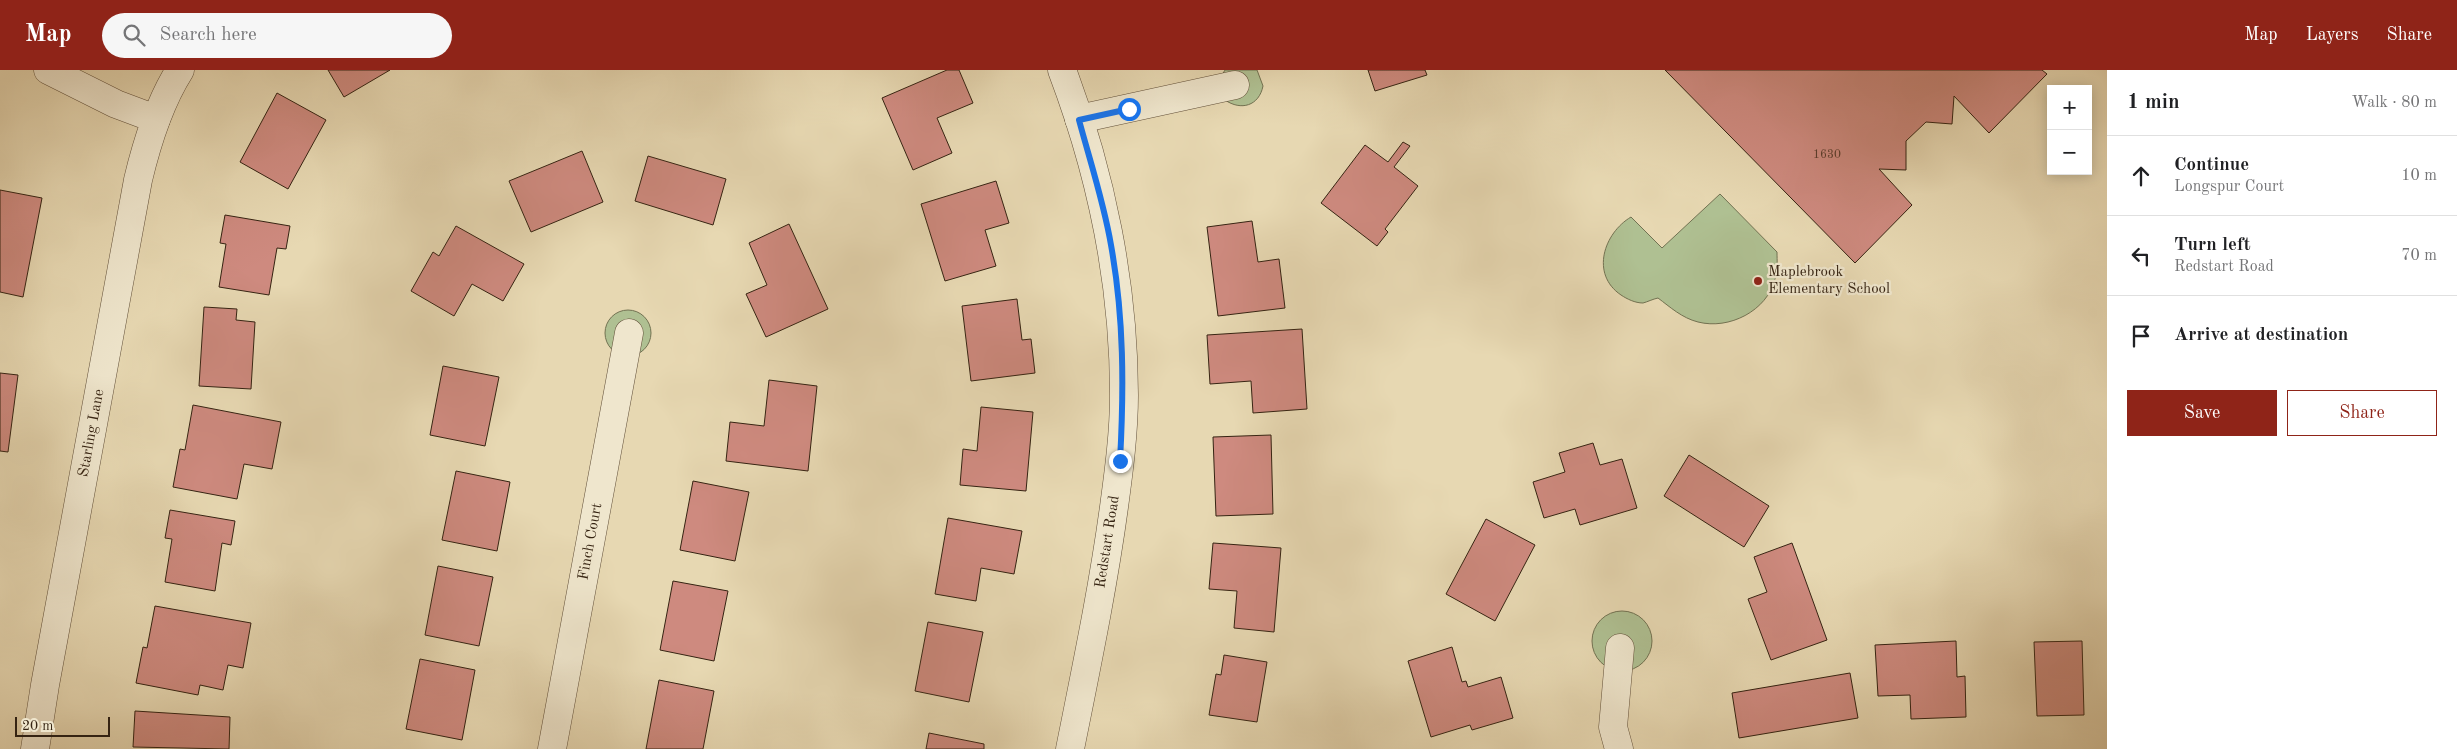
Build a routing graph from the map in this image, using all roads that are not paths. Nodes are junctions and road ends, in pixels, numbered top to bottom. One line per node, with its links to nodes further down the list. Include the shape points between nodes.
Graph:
1 (48, 70): 5 (street, via 116,104)
2 (180, 70): 5 (street, Starling Lane)
3 (1062, 70): 6 (street, Redstart Road)
4 (1235, 85): 6 (street)
5 (156, 119): 9 (street, Starling Lane, via 138,180)
6 (1079, 120): 11 (street, Redstart Road, via 1111,244 1121,324 1124,396 1120,461 1107,557)
7 (629, 333): 10 (street, Finch Court)
8 (1620, 648): 12 (street, via 1613,727)
9 (35, 749)
10 (552, 749)
11 (1070, 749)
12 (1618, 749)

